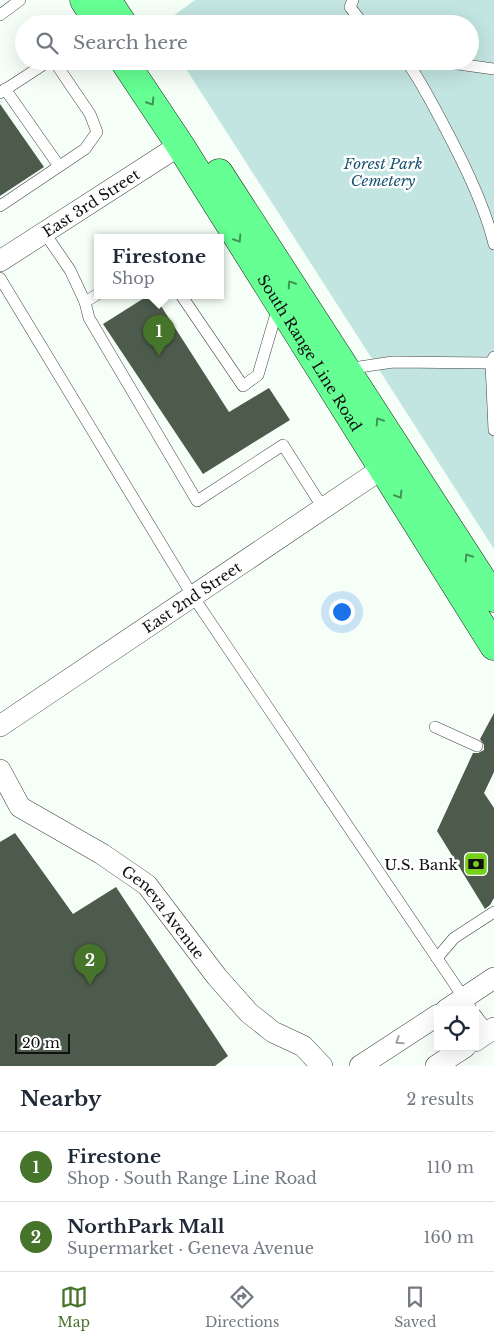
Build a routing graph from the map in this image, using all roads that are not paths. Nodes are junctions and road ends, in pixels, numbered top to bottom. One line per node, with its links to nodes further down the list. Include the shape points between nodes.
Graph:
1 (20, 0): 5 (lane)
2 (84, 0): 6 (main road)
3 (107, 0): 7 (main road)
4 (353, 0): 8 (lane, via 350,7)
5 (0, 15)
6 (94, 15)
7 (116, 15)
8 (356, 15)
9 (479, 67): 10 (lane)
10 (494, 69)
11 (35, 70): 16 (lane)
12 (60, 70): 18 (lane, via 90,114 97,132 85,149)
13 (130, 70): 17 (main road, South Range Line Road, one-way to 17)
14 (153, 70): 29 (main road, South Range Line Road, one-way to 14)
15 (414, 70): 21 (lane, via 449,137 487,220)
16 (2, 91): 18 (lane)
17 (180, 145): 20 (street, East 3rd Street); 27 (main road, South Range Line Road, one-way to 27)
18 (59, 166): 19 (lane)
19 (0, 206)
20 (44, 232): 22 (street, East 3rd Street); 26 (lane, via 70,270)
21 (494, 244)
22 (0, 261)
23 (0, 278): 33 (lane)
24 (94, 296): 26 (lane)
25 (184, 299): 27 (lane, via 242,386 258,375)
26 (85, 302): 32 (lane, via 89,318 197,502 283,445)
27 (279, 304): 31 (main road, South Range Line Road)
28 (493, 360): 29 (lane, via 393,362); 30 (lane)
29 (346, 369): 34 (main road, South Range Line Road, one-way to 29)
30 (494, 430)
31 (382, 468): 32 (street, East 2nd Street); 35 (main road, South Range Line Road, one-way to 35)
32 (323, 508): 33 (street, East 2nd Street)
33 (192, 595): 36 (street, East 2nd Street); 41 (lane)
34 (494, 598)
35 (494, 646)
36 (0, 726)
37 (434, 727): 38 (lane)
38 (477, 746)
39 (0, 770): 49 (street, Geneva Avenue, via 20,807 102,854 147,885 216,977 249,1013 273,1032 303,1046)
40 (494, 912): 41 (lane, via 454,938)
41 (437, 958): 43 (lane)
42 (494, 978): 44 (street)
43 (463, 1006)
44 (466, 1006)
45 (434, 1018): 50 (street, one-way to 50)
46 (479, 1025): 47 (lane)
47 (488, 1035)
48 (459, 1051): 51 (street)
49 (322, 1066)
50 (360, 1066)
51 (436, 1066)

